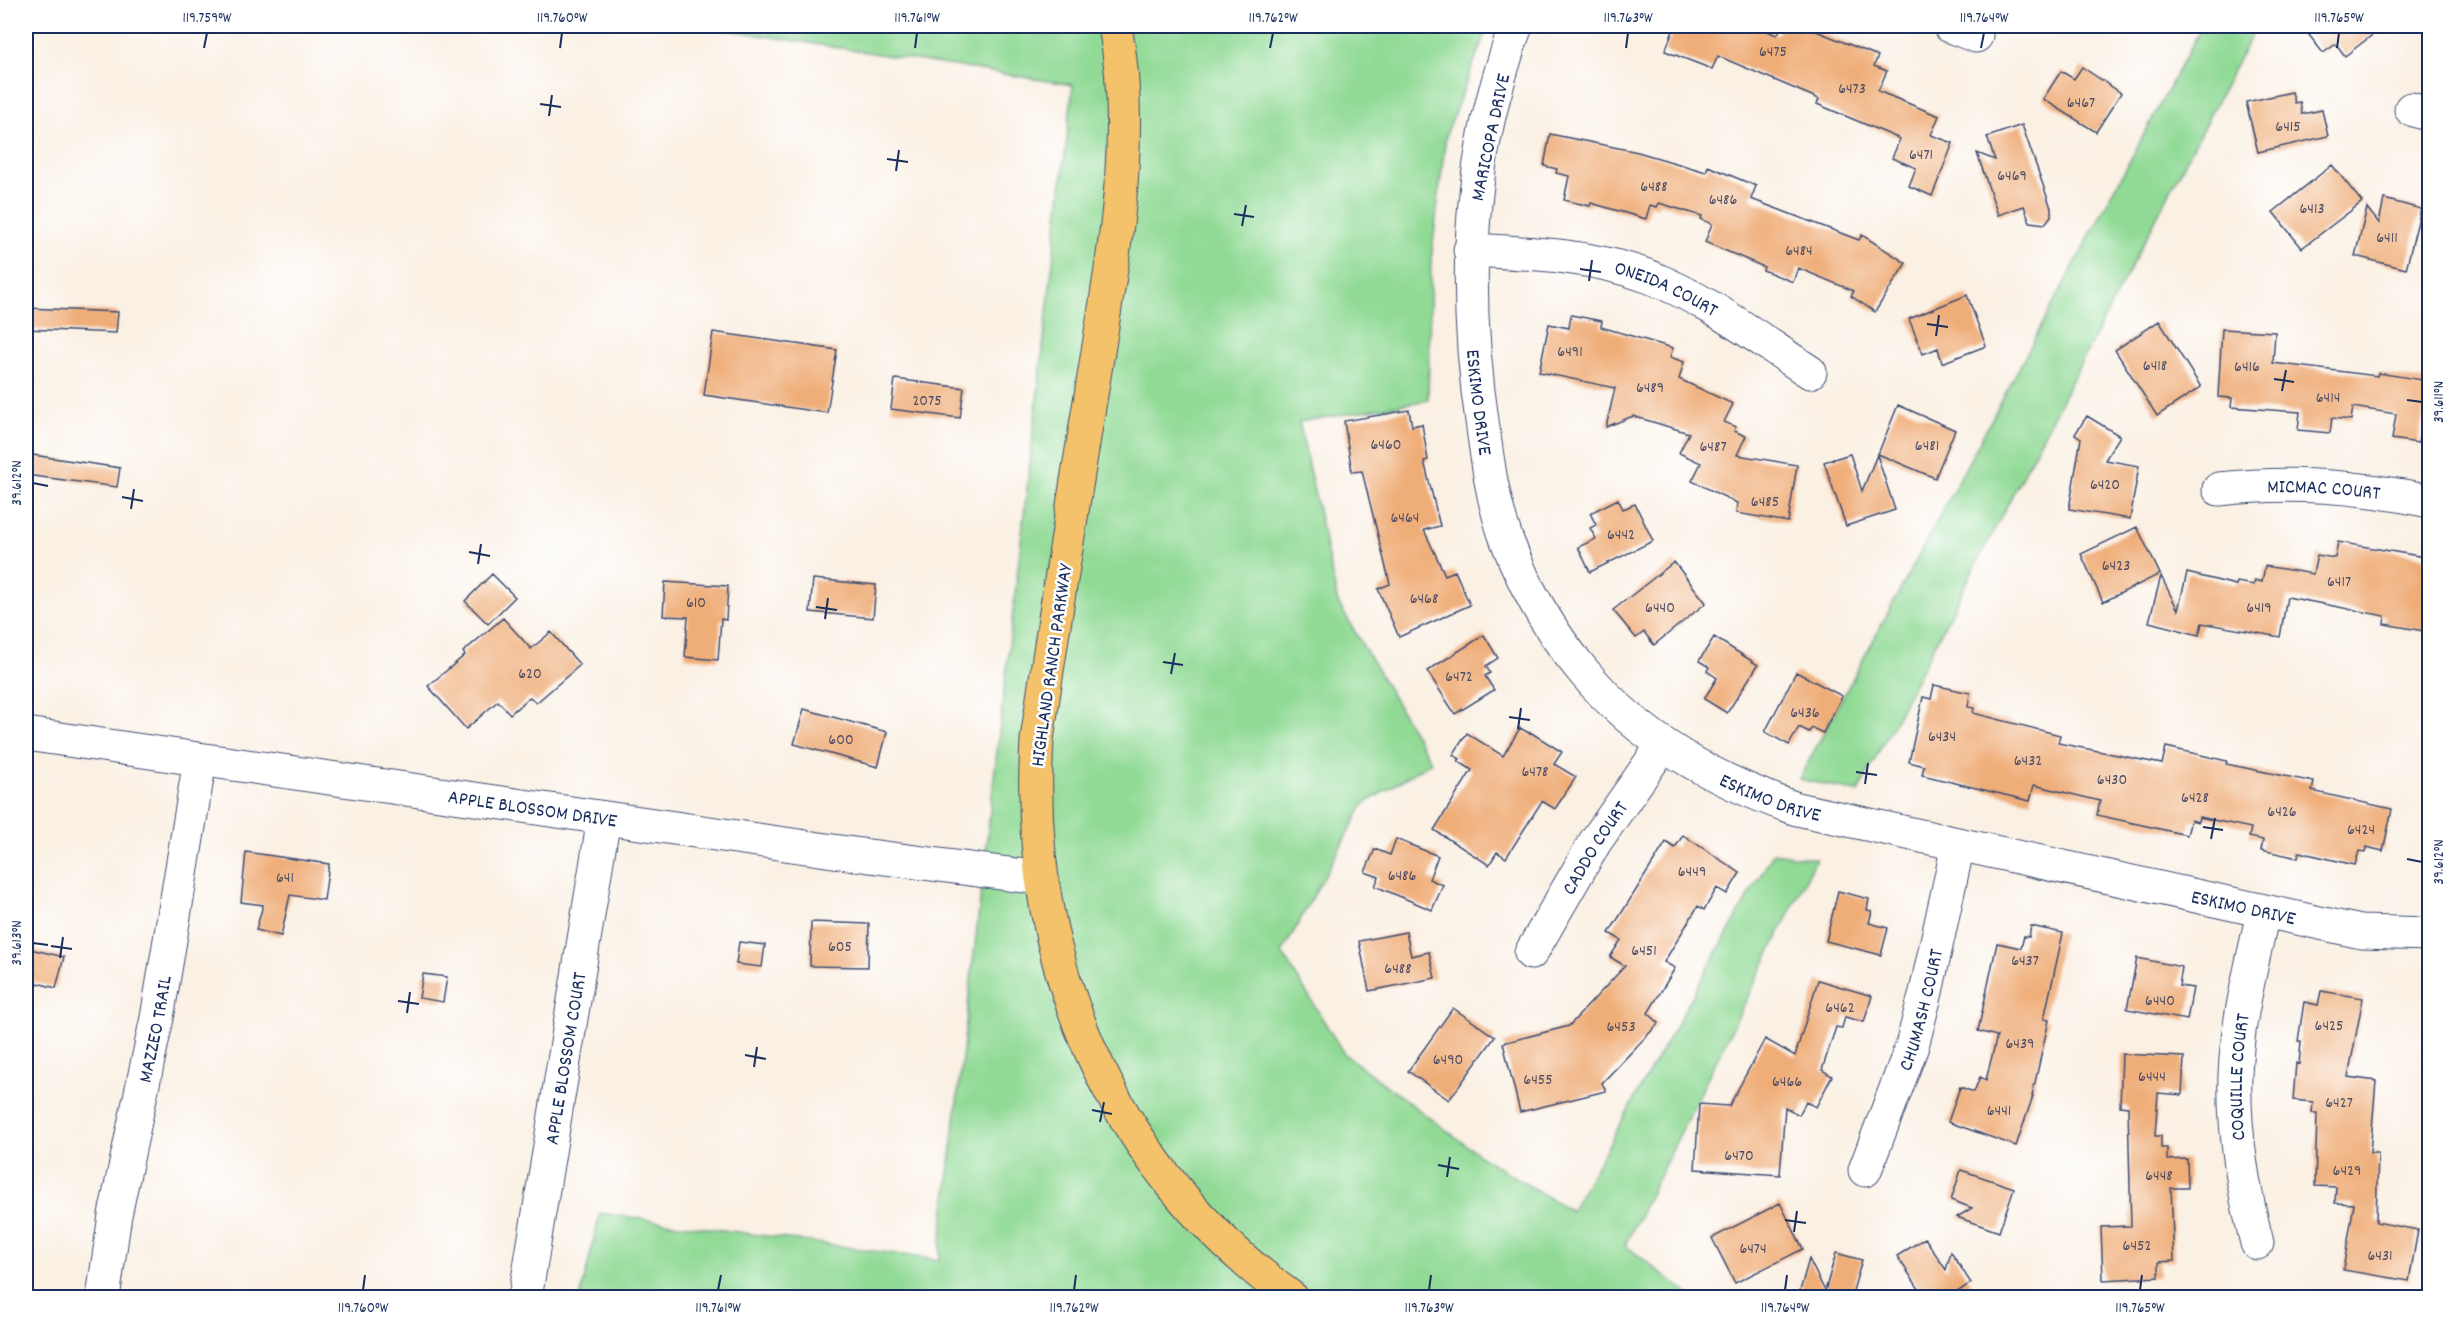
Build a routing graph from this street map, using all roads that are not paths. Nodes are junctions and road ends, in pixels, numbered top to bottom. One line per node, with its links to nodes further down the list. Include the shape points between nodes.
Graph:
1 (1115, 26): 12 (main road, HIGHLAND RANCH PARKWAY, via 1124,126 1119,220 1036,740 1034,782)
2 (1516, 26): 3 (street, MARICOPA DRIVE, via 1492,102 1478,175)
3 (1470, 250): 4 (street, ONEIDA COURT, via 1601,262 1649,277 1696,299); 8 (street, ESKIMO DRIVE, via 1470,321 1477,388 1491,483 1506,537 1552,630 1621,711)
4 (1810, 372)
5 (2219, 489): 6 (street, MICMAC COURT, via 2318,484)
6 (2430, 501)
7 (26, 734): 9 (street, APPLE BLOSSOM DRIVE)
8 (1663, 745): 11 (street, ESKIMO DRIVE, via 1747,791 1797,809); 15 (street, CADDO COURT, via 1595,842)
9 (200, 760): 10 (street, APPLE BLOSSOM DRIVE); 18 (street, MAZZEO TRAIL, via 157,1018 115,1215)
10 (604, 818): 12 (street, APPLE BLOSSOM DRIVE); 19 (street, APPLE BLOSSOM COURT)
11 (1958, 845): 13 (street, ESKIMO DRIVE); 16 (street, CHUMASH COURT, via 1912,1046)
12 (1040, 878): 20 (main road, HIGHLAND RANCH PARKWAY, via 1074,1011 1118,1106 1148,1153 1220,1238)
13 (2263, 912): 14 (street, ESKIMO DRIVE, via 2361,932); 17 (street, COQUILLE COURT, via 2240,1020 2235,1075 2236,1132)
14 (2430, 934)
15 (1531, 953)
16 (1865, 1170)
17 (2256, 1243)
18 (103, 1298)
19 (525, 1298)
20 (1292, 1298)

